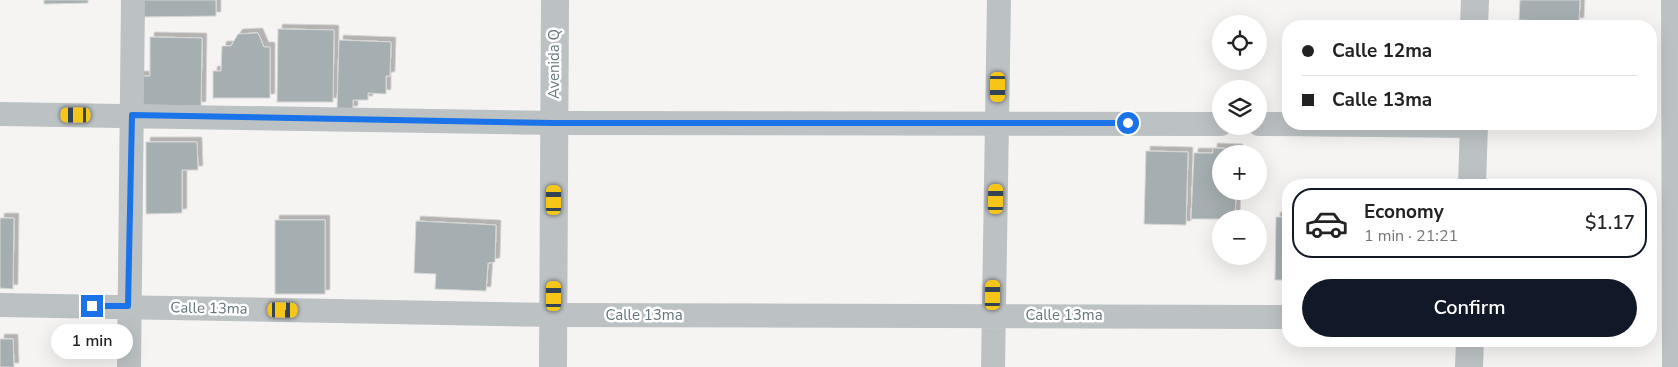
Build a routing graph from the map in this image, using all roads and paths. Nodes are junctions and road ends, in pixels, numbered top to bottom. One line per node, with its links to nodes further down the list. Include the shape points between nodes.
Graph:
1 (133, 0): 8 (street)
2 (555, 0): 10 (street, Avenida Q)
3 (998, 0): 9 (street)
4 (1475, 0): 6 (street)
5 (1673, 0): 26 (street)
6 (1474, 20)
7 (0, 114): 8 (street)
8 (132, 115): 10 (street); 17 (street)
9 (998, 122): 10 (street); 11 (street); 19 (street)
10 (554, 123): 18 (street, Avenida Q)
11 (1212, 124)
12 (1267, 124): 13 (street)
13 (1282, 124)
14 (1474, 130): 15 (street)
15 (1472, 179)
16 (0, 305): 17 (street, Calle 13ma)
17 (128, 306): 18 (street, Calle 13ma); 22 (street)
18 (554, 315): 19 (street, Calle 13ma); 23 (street, Avenida Q)
19 (993, 315): 20 (street, Calle 13ma); 24 (street)
20 (1282, 317)
21 (1470, 347): 25 (street)
22 (129, 367)
23 (553, 367)
24 (993, 367)
25 (1470, 367)
26 (1674, 367)

